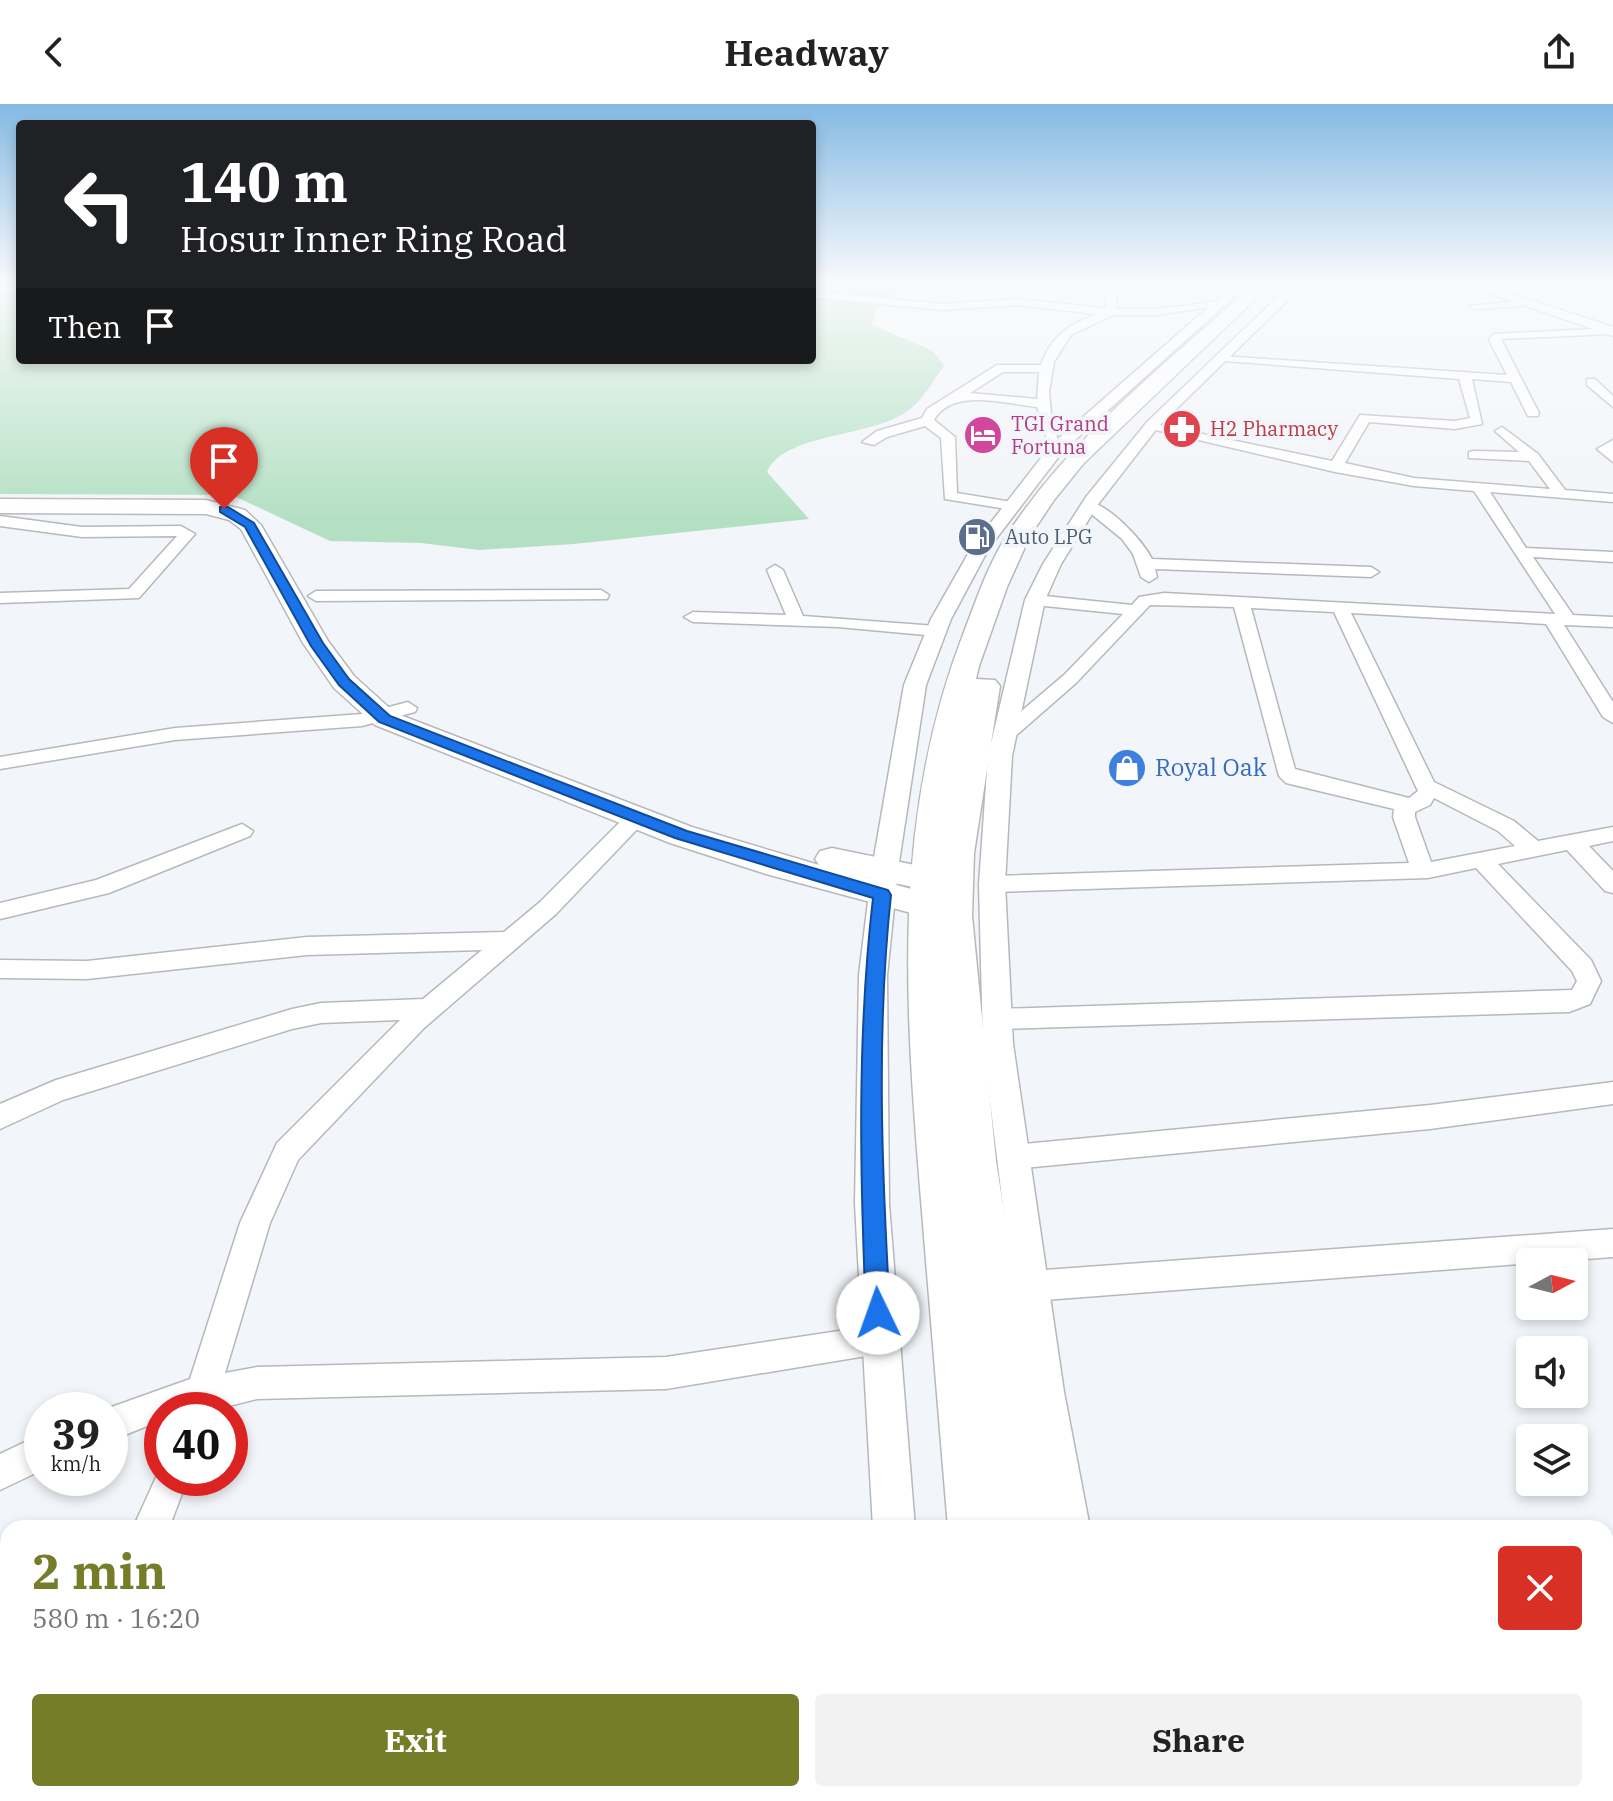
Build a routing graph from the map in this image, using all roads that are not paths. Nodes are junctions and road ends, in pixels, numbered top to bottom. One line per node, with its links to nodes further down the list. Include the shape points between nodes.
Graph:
1 (1050, 363): 8 (street)
2 (1154, 363): 21 (street)
3 (1178, 363): 67 (highway, via 1075,459 1018,536 965,666)
4 (1198, 363): 87 (highway, via 1079,477 1030,554 1013,588 975,732 957,853 954,916 974,1161)
5 (1219, 363): 17 (street)
6 (1303, 363): 9 (street)
7 (1507, 363): 10 (street)
8 (1047, 369): 12 (street, via 1001,368); 14 (street)
9 (1464, 374): 10 (street); 25 (street, via 1477,421 1455,425 1365,418)
10 (1515, 379): 15 (street)
11 (1591, 382): 13 (street)
12 (957, 396): 14 (street); 16 (street)
13 (1612, 401)
14 (1045, 404): 21 (street, via 1044,423)
15 (1533, 413)
16 (927, 421): 19 (street); 32 (street, via 948,437 950,496)
17 (1150, 427): 25 (street); 30 (street)
18 (1502, 431): 23 (street)
19 (869, 442)
20 (1613, 444): 24 (street, via 1604,449)
21 (1057, 448): 32 (street)
22 (1474, 455): 23 (street)
23 (1533, 457): 27 (street)
24 (1613, 458)
25 (1335, 468): 26 (street)
26 (1479, 487): 27 (street); 35 (street)
27 (1561, 494): 29 (street)
28 (0, 496): 41 (main road, via 240,503 270,522)
29 (1607, 497): 33 (street)
30 (1089, 505): 37 (street, via 1124,530); 43 (street)
31 (0, 506): 52 (main road, via 206,507 237,515 250,525 344,682)
32 (1013, 506): 51 (street, via 981,547)
33 (1613, 514)
34 (0, 521): 42 (street, via 82,532 187,534 133,594)
35 (1521, 552): 36 (street); 48 (street)
36 (1613, 557)
37 (1147, 564): 39 (street); 45 (street, via 1149,586)
38 (775, 570): 49 (street)
39 (1371, 572)
40 (601, 595): 41 (street)
41 (316, 596): 52 (main road, via 351,662)
42 (0, 598)
43 (1035, 600): 45 (street); 54 (street)
44 (1241, 603): 45 (street, via 1164,598); 46 (street); 57 (street, via 1286,772)
45 (1140, 605): 54 (street, via 1070,679)
46 (1341, 609): 48 (street); 56 (street)
47 (693, 617): 49 (street)
48 (1560, 619): 50 (street); 53 (street)
49 (797, 621): 51 (street)
50 (1613, 622)
51 (936, 631): 67 (street, via 915,685)
52 (396, 713): 55 (street, via 84,744); 58 (main road); 67 (main road, via 694,821)
53 (1613, 717)
54 (1004, 736): 65 (street)
55 (0, 763)
56 (1426, 786): 57 (street, via 1427,796); 62 (street, via 1506,826)
57 (1408, 805): 64 (street, via 1404,817)
58 (637, 817): 67 (main road, via 778,866); 69 (street, via 548,908)
59 (242, 831): 68 (street, via 101,887)
60 (1613, 834): 61 (street)
61 (1572, 842): 62 (street); 66 (street)
62 (1533, 849): 63 (street)
63 (1480, 859): 64 (street); 72 (street, via 1582,966 1589,981 1581,997 1569,1002)
64 (1423, 870): 65 (street)
65 (992, 884): 72 (street)
66 (1613, 885)
67 (905, 887): 78 (street, via 873,990 872,1204); 86 (highway, via 928,1039)
68 (0, 911)
69 (507, 941): 70 (street, via 307,946 87,970); 71 (street)
70 (0, 969)
71 (429, 1009): 74 (street, via 292,1019 121,1069); 79 (street, via 287,1152 255,1223)
72 (998, 1019): 75 (street)
73 (1613, 1093): 75 (street, via 1430,1117)
74 (0, 1117)
75 (1013, 1157): 77 (street)
76 (1613, 1243): 77 (street)
77 (1031, 1286): 88 (street)
78 (879, 1341): 80 (street, via 666,1373 257,1383); 85 (street)
79 (203, 1392)
80 (227, 1392)
81 (24, 1459): 82 (street)
82 (2, 1469)
83 (164, 1496): 84 (street)
84 (154, 1520)
85 (893, 1520)
86 (975, 1520)
87 (1025, 1520)
88 (1068, 1520)

